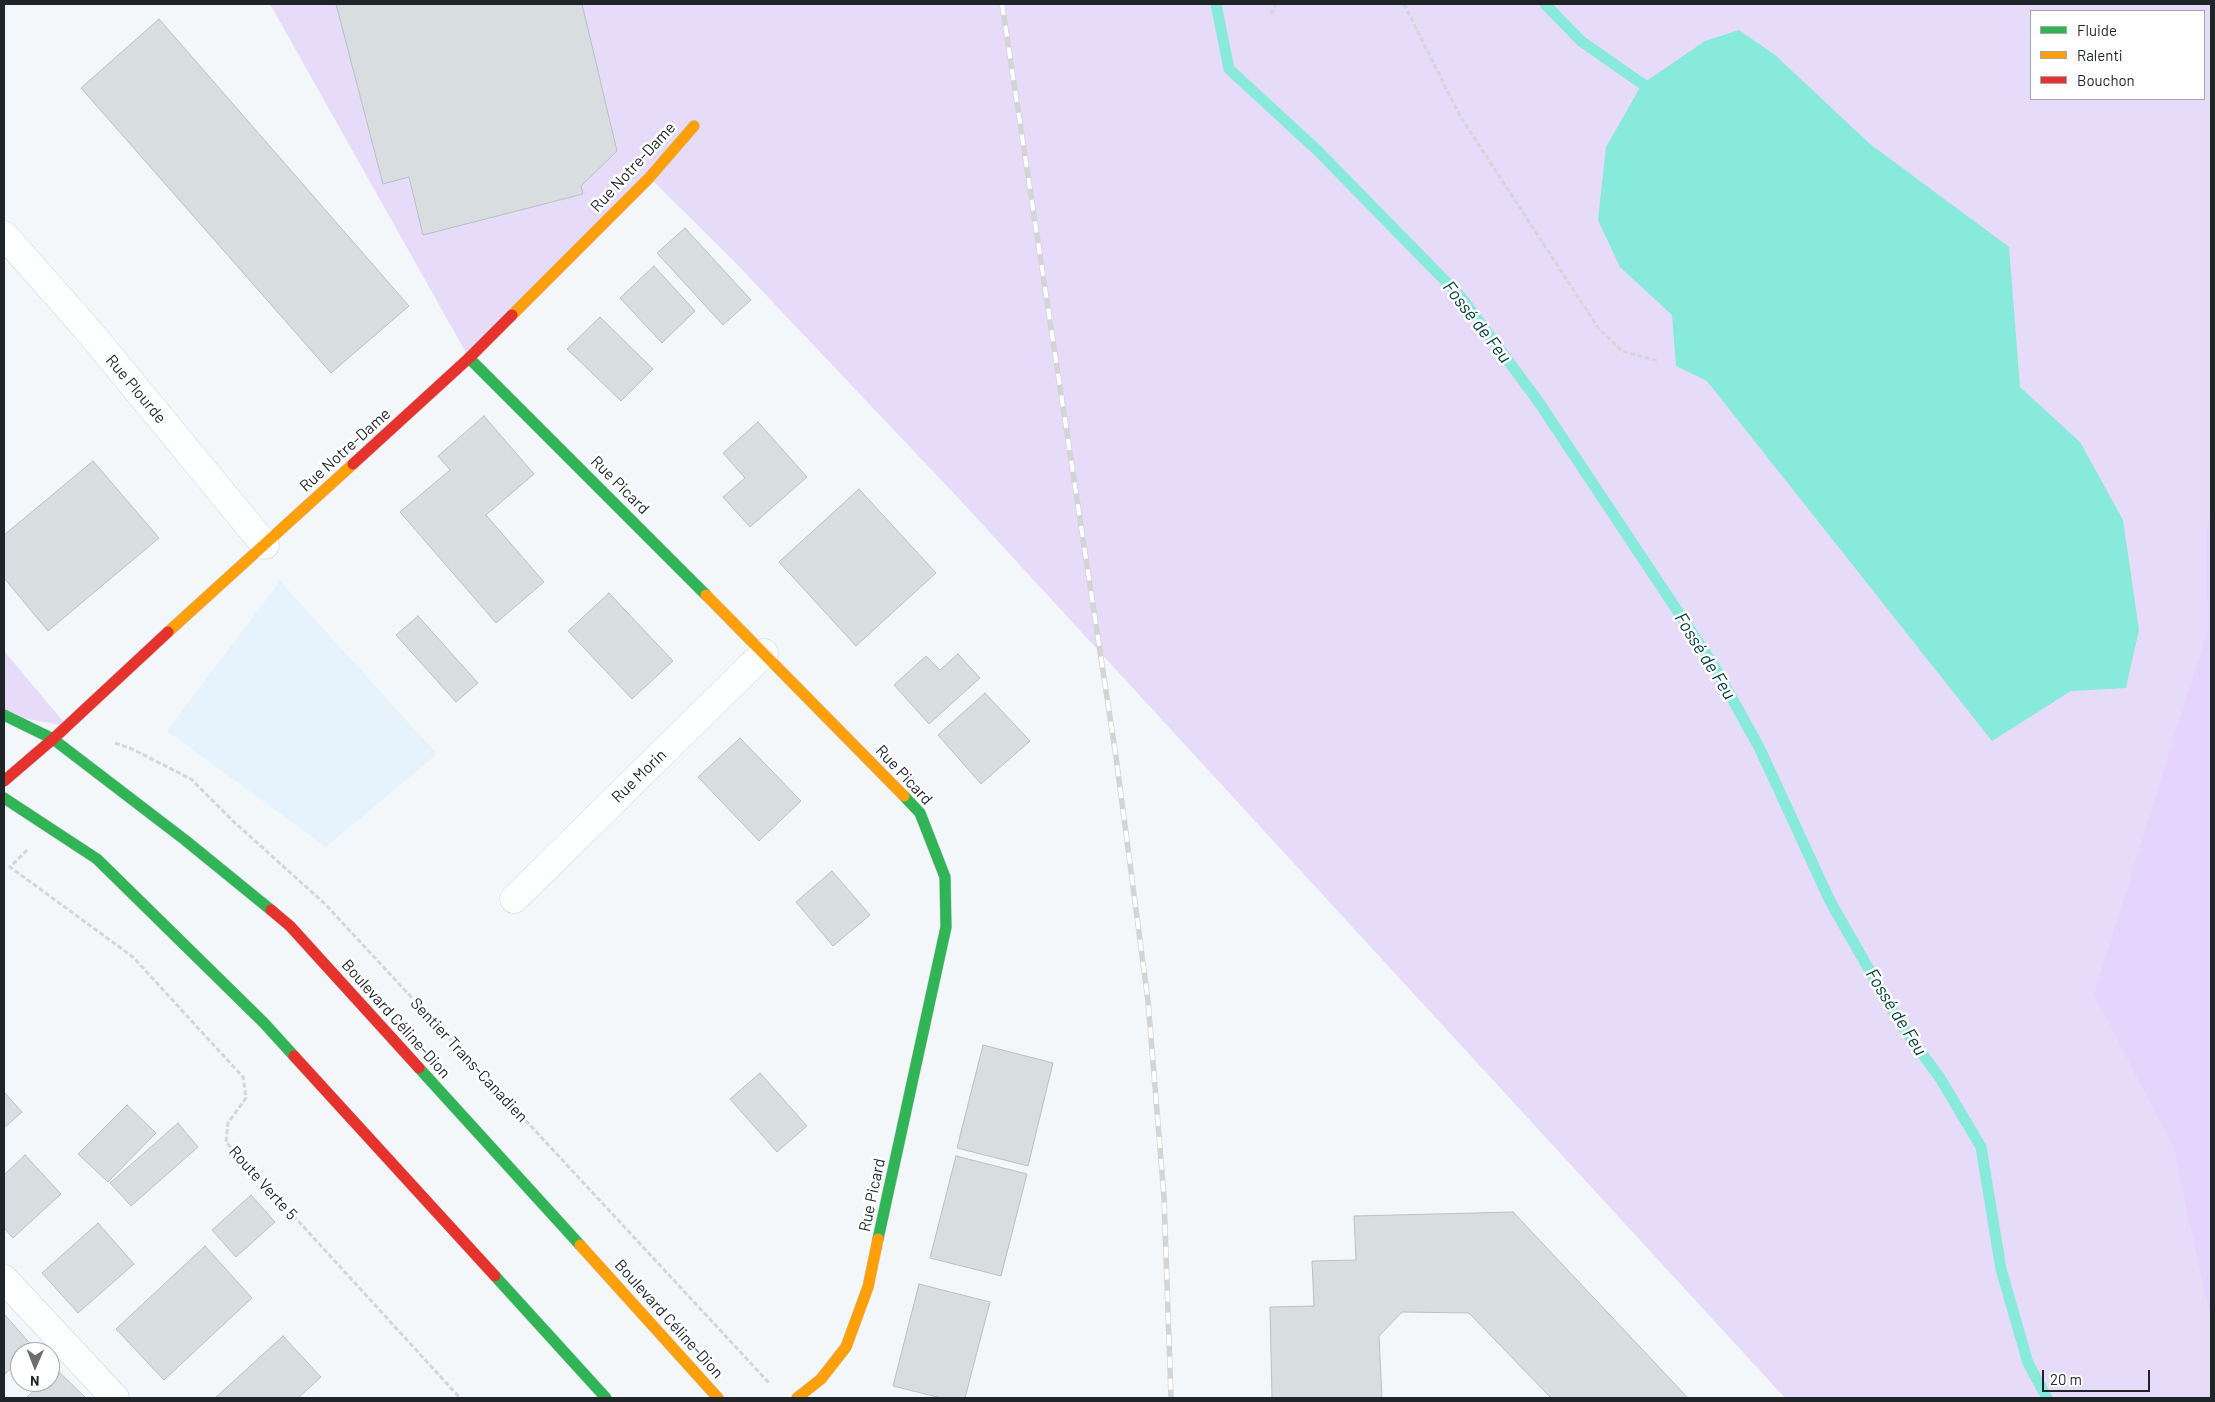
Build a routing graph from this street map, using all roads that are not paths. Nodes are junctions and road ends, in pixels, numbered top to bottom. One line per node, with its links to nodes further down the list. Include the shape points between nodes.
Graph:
1 (694, 126): 3 (street, Rue Notre-Dame, via 649,178)
2 (4, 235): 4 (street, Rue Plourde, via 87,329)
3 (469, 358): 4 (street, Rue Notre-Dame); 5 (street, Rue Picard)
4 (265, 545): 7 (street, Rue Notre-Dame)
5 (764, 653): 10 (street, Rue Morin); 15 (street, Rue Picard, via 920,813 945,877 946,928 868,1287 846,1347 821,1379)
6 (4, 715): 7 (street, Boulevard Céline-Dion)
7 (53, 739): 8 (street, Rue Notre-Dame); 14 (street, Boulevard Céline-Dion, via 290,926)
8 (4, 782)
9 (4, 798): 13 (street, via 97,859 264,1023)
10 (514, 899)
11 (4, 1280): 12 (street)
12 (115, 1398)
13 (606, 1398)
14 (718, 1398)
15 (797, 1398)

